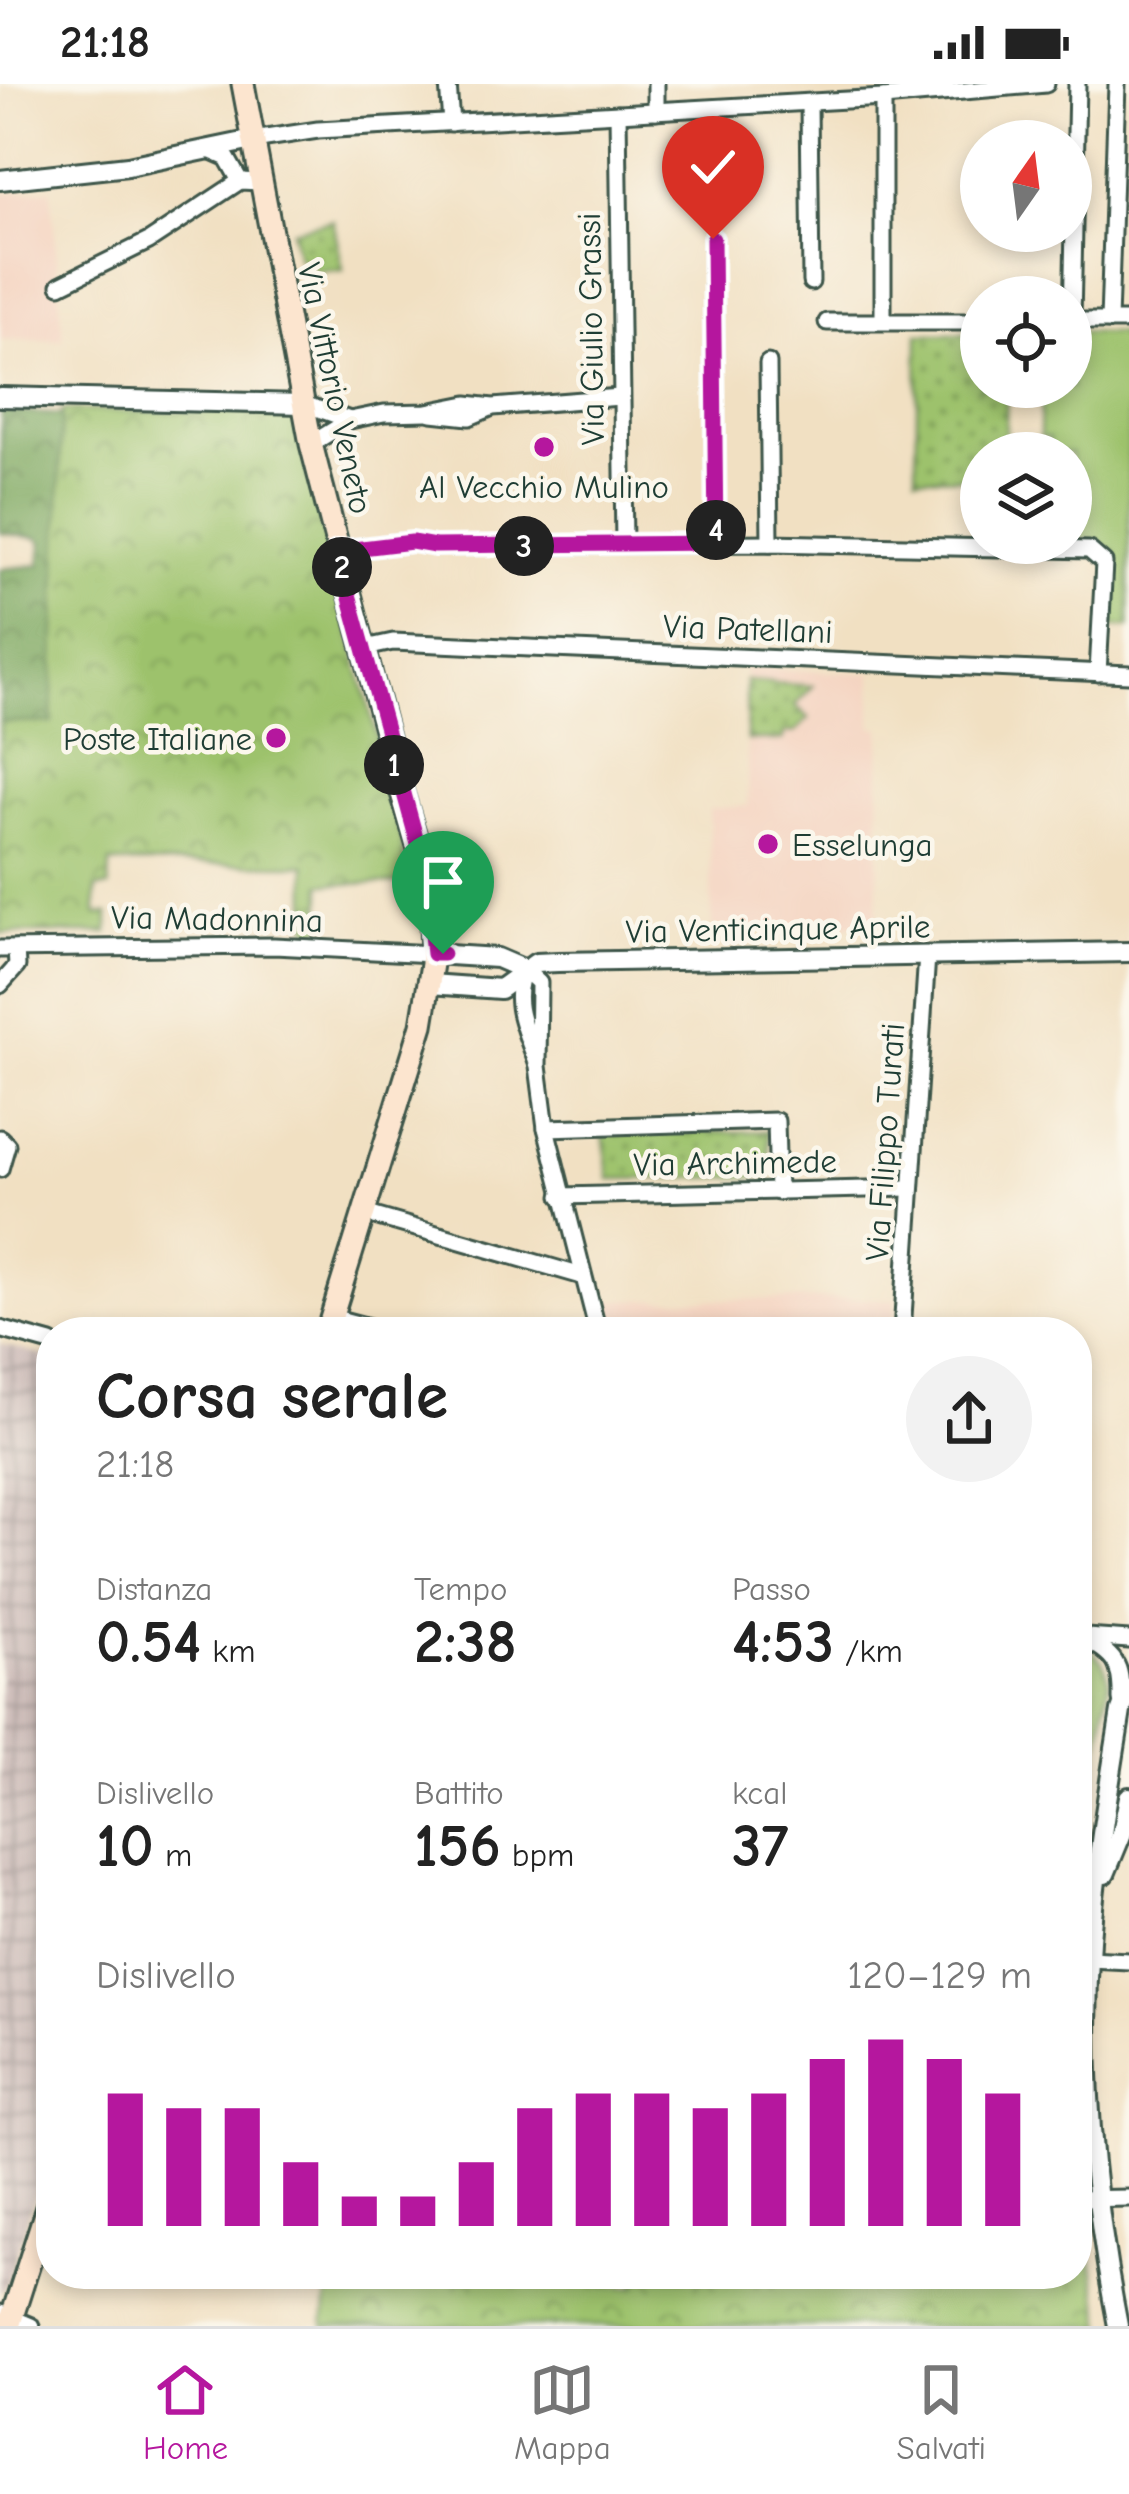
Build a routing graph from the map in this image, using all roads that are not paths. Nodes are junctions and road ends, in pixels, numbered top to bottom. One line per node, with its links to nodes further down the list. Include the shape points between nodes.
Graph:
1 (242, 84): 13 (main road, Via Vittorio Veneto)
2 (448, 84): 12 (street)
3 (656, 84): 10 (street)
4 (1040, 84): 7 (street)
5 (1077, 84): 18 (street)
6 (1117, 84): 23 (street)
7 (927, 89): 8 (street)
8 (883, 98): 9 (street); 21 (street)
9 (809, 103): 10 (street); 19 (street)
10 (656, 111): 11 (street)
11 (618, 113): 12 (street); 29 (street, Via Giulio Grassi)
12 (451, 123): 13 (street)
13 (253, 140): 14 (street); 16 (main road, Via Vittorio Veneto)
14 (211, 151): 15 (street); 16 (street)
15 (0, 180)
16 (251, 182): 20 (street); 30 (main road, Via Vittorio Veneto)
17 (713, 239): 33 (street)
18 (1073, 276)
19 (811, 282)
20 (60, 285)
21 (884, 321): 25 (street); 26 (street)
22 (1092, 321): 23 (street)
23 (1109, 321): 24 (street)
24 (1129, 321)
25 (827, 322)
26 (960, 322)
27 (768, 363): 34 (street)
28 (0, 397): 30 (street)
29 (620, 397): 31 (street, via 493,406 469,417); 35 (street, Via Giulio Grassi)
30 (304, 404): 31 (street); 32 (main road, Via Vittorio Veneto)
31 (350, 419): 32 (street)
32 (311, 444): 36 (main road, Via Vittorio Veneto)
33 (716, 543): 34 (street); 35 (street)
34 (770, 543): 38 (street, via 1089,550 1104,563)
35 (624, 544): 36 (street, via 412,542)
36 (337, 551): 37 (main road, Via Vittorio Veneto)
37 (364, 648): 38 (street, Via Patellani, via 394,642); 42 (main road, Via Vittorio Veneto, via 424,866)
38 (1097, 673): 39 (street, Via Patellani)
39 (1129, 674)
40 (8, 949): 42 (street, Via Madonnina); 46 (street, via 17,966)
41 (1129, 952): 43 (street, Via Venticinque Aprile)
42 (433, 954): 44 (street, Via Venticinque Aprile, via 497,958); 45 (main road, Via Vittorio Veneto)
43 (927, 955): 44 (street, Via Venticinque Aprile, via 536,963); 50 (street, Via Filippo Turati)
44 (525, 970): 45 (street, via 500,989); 47 (street, via 517,998)
45 (430, 984): 53 (main road, Via Vittorio Veneto)
46 (0, 985)
47 (547, 1128): 51 (street, via 776,1121); 52 (street)
48 (4, 1141): 49 (street)
49 (0, 1169)
50 (910, 1188): 51 (street, Via Archimede); 57 (street, Via Filippo Turati)
51 (778, 1192): 52 (street, Via Archimede)
52 (561, 1196): 54 (street)
53 (364, 1213): 54 (street); 55 (main road, Via Vittorio Veneto)
54 (582, 1276): 56 (street)
55 (331, 1317)
56 (594, 1317)
57 (903, 1317)
58 (0, 1328): 59 (street)
59 (36, 1339)
60 (1092, 1638): 61 (street)
61 (1129, 1640)
62 (1092, 1643): 64 (street, via 1122,1673)
63 (1129, 1689): 64 (street)
64 (1125, 1714): 66 (street)
65 (1129, 1796): 66 (street)
66 (1094, 1901): 67 (street)
67 (1092, 1908)
68 (1092, 1959): 69 (street)
69 (1129, 1961)
70 (1129, 2198): 71 (street)
71 (1092, 2199)
72 (1092, 2223): 75 (street)
73 (36, 2244): 74 (main road)
74 (13, 2320)
75 (1118, 2326)

